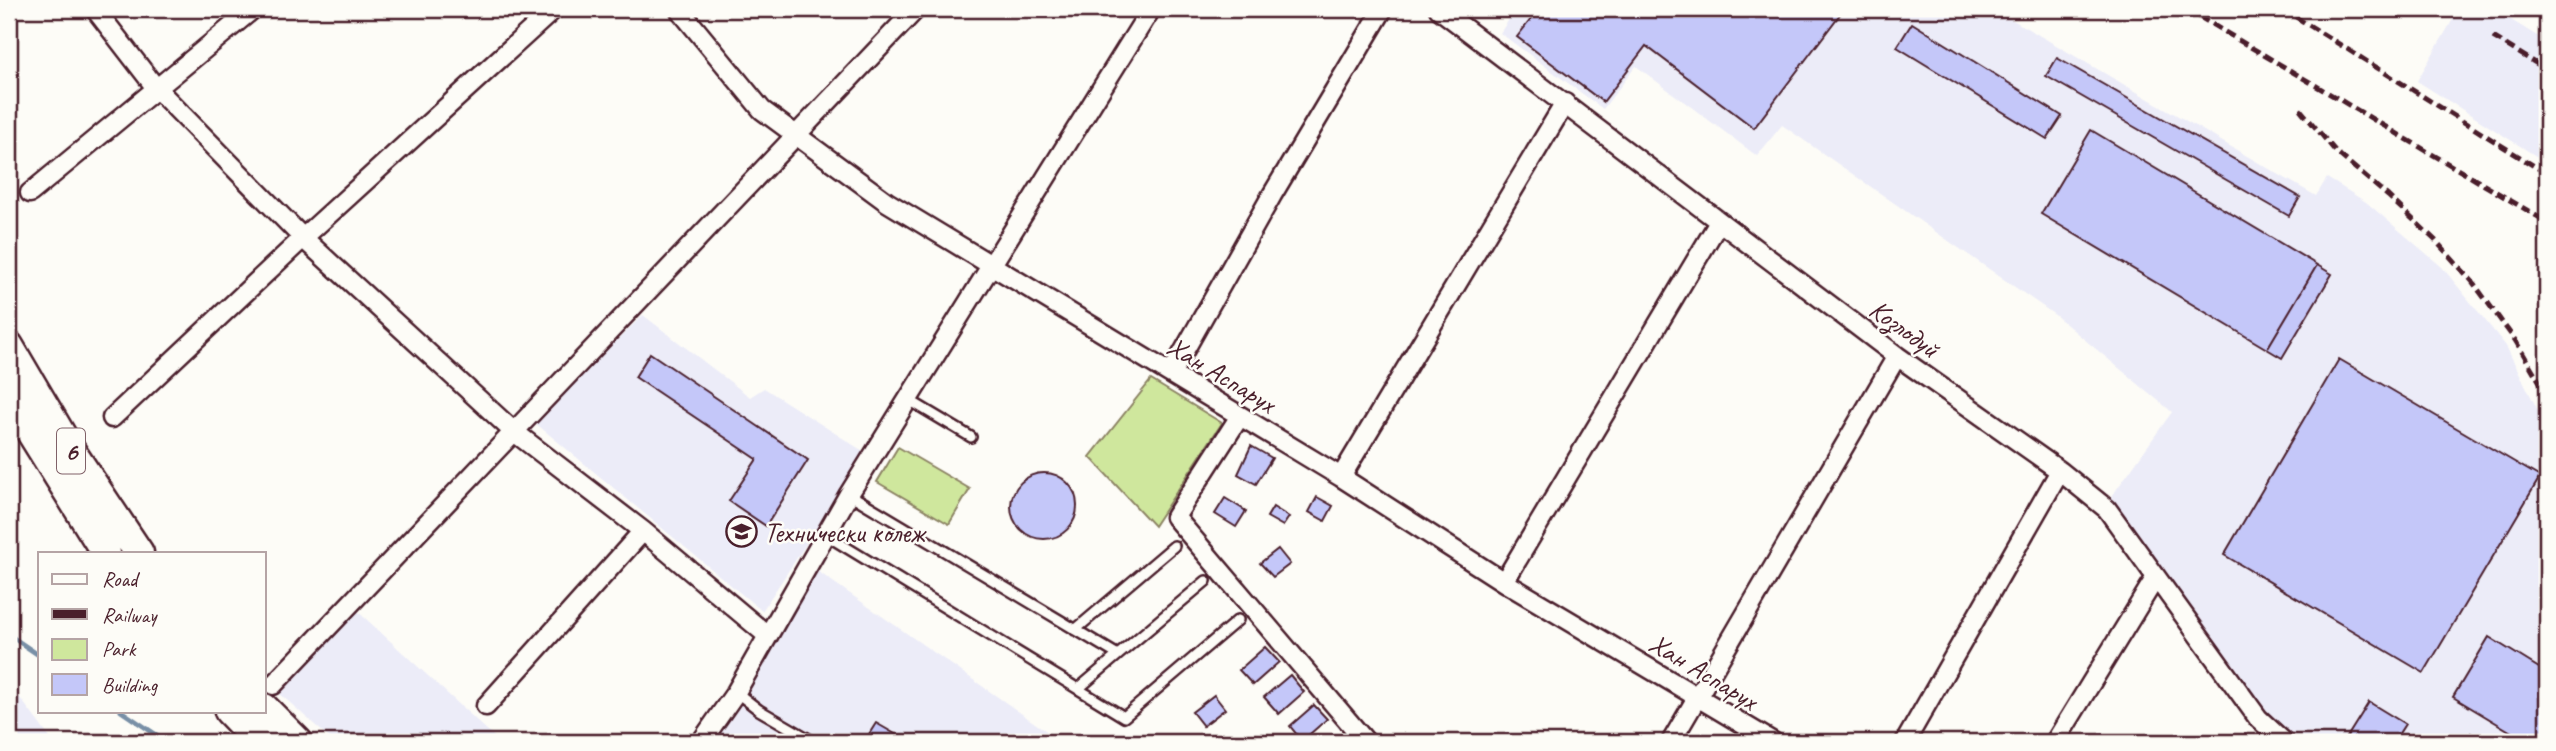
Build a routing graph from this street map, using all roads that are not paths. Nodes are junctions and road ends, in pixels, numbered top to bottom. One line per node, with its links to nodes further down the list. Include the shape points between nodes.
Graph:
1 (95, 9): 9 (street)
2 (253, 9): 9 (street)
3 (554, 9): 14 (street)
4 (679, 9): 11 (street, Хан Аспарух, via 762,110)
5 (916, 9): 11 (street)
6 (1152, 9): 15 (street)
7 (1383, 9): 19 (street)
8 (1439, 9): 10 (street, Козлодуй)
9 (156, 88): 12 (street); 14 (street)
10 (1565, 103): 13 (street, Козлодуй); 29 (street)
11 (794, 136): 15 (street, Хан Аспарух, via 887,202); 25 (street)
12 (30, 193)
13 (1719, 222): 18 (street, Козлодуй); 39 (street)
14 (303, 238): 23 (street); 25 (street)
15 (993, 266): 19 (street, Хан Аспарух); 21 (street)
16 (9, 322): 27 (highway)
17 (9, 346): 27 (highway, 6)
18 (1897, 356): 28 (street, Козлодуй); 47 (street)
19 (1171, 374): 22 (street, Хан Аспарух)
20 (9, 397): 34 (highway, 6)
21 (909, 400): 26 (lane); 30 (street)
22 (1240, 416): 29 (street, Хан Аспарух); 54 (street, via 1175,517)
23 (113, 418)
24 (9, 425): 35 (highway)
25 (513, 431): 31 (street); 46 (street)
26 (971, 437)
27 (69, 448): 36 (highway, 6)
28 (2060, 471): 37 (street, Козлодуй, via 2107,509); 57 (street)
29 (1341, 477): 39 (street, Хан Аспарух)
30 (849, 494): 32 (street); 41 (lane)
31 (643, 531): 42 (street); 48 (street)
32 (825, 535): 42 (street); 44 (lane)
33 (1174, 546): 41 (lane)
34 (104, 552)
35 (104, 552)
36 (138, 552)
37 (2156, 577): 58 (street); 59 (street, Козлодуй, via 2258,719)
38 (1206, 581): 43 (lane)
39 (1504, 582): 47 (street, Хан Аспарух)
40 (1238, 620): 44 (lane, via 1125,717)
41 (1074, 629): 43 (lane)
42 (767, 635): 45 (street)
43 (1118, 655): 44 (lane)
44 (1078, 689)
45 (736, 692): 52 (street); 53 (lane)
46 (269, 697): 51 (highway)
47 (1698, 698): 55 (street); 56 (street, Хан Аспарух)
48 (486, 706)
49 (230, 712): 50 (highway)
50 (259, 742)
51 (298, 742)
52 (701, 742)
53 (814, 742)
54 (1366, 742)
55 (1671, 742)
56 (1773, 742)
57 (1905, 742)
58 (2055, 742)
59 (2284, 742)

